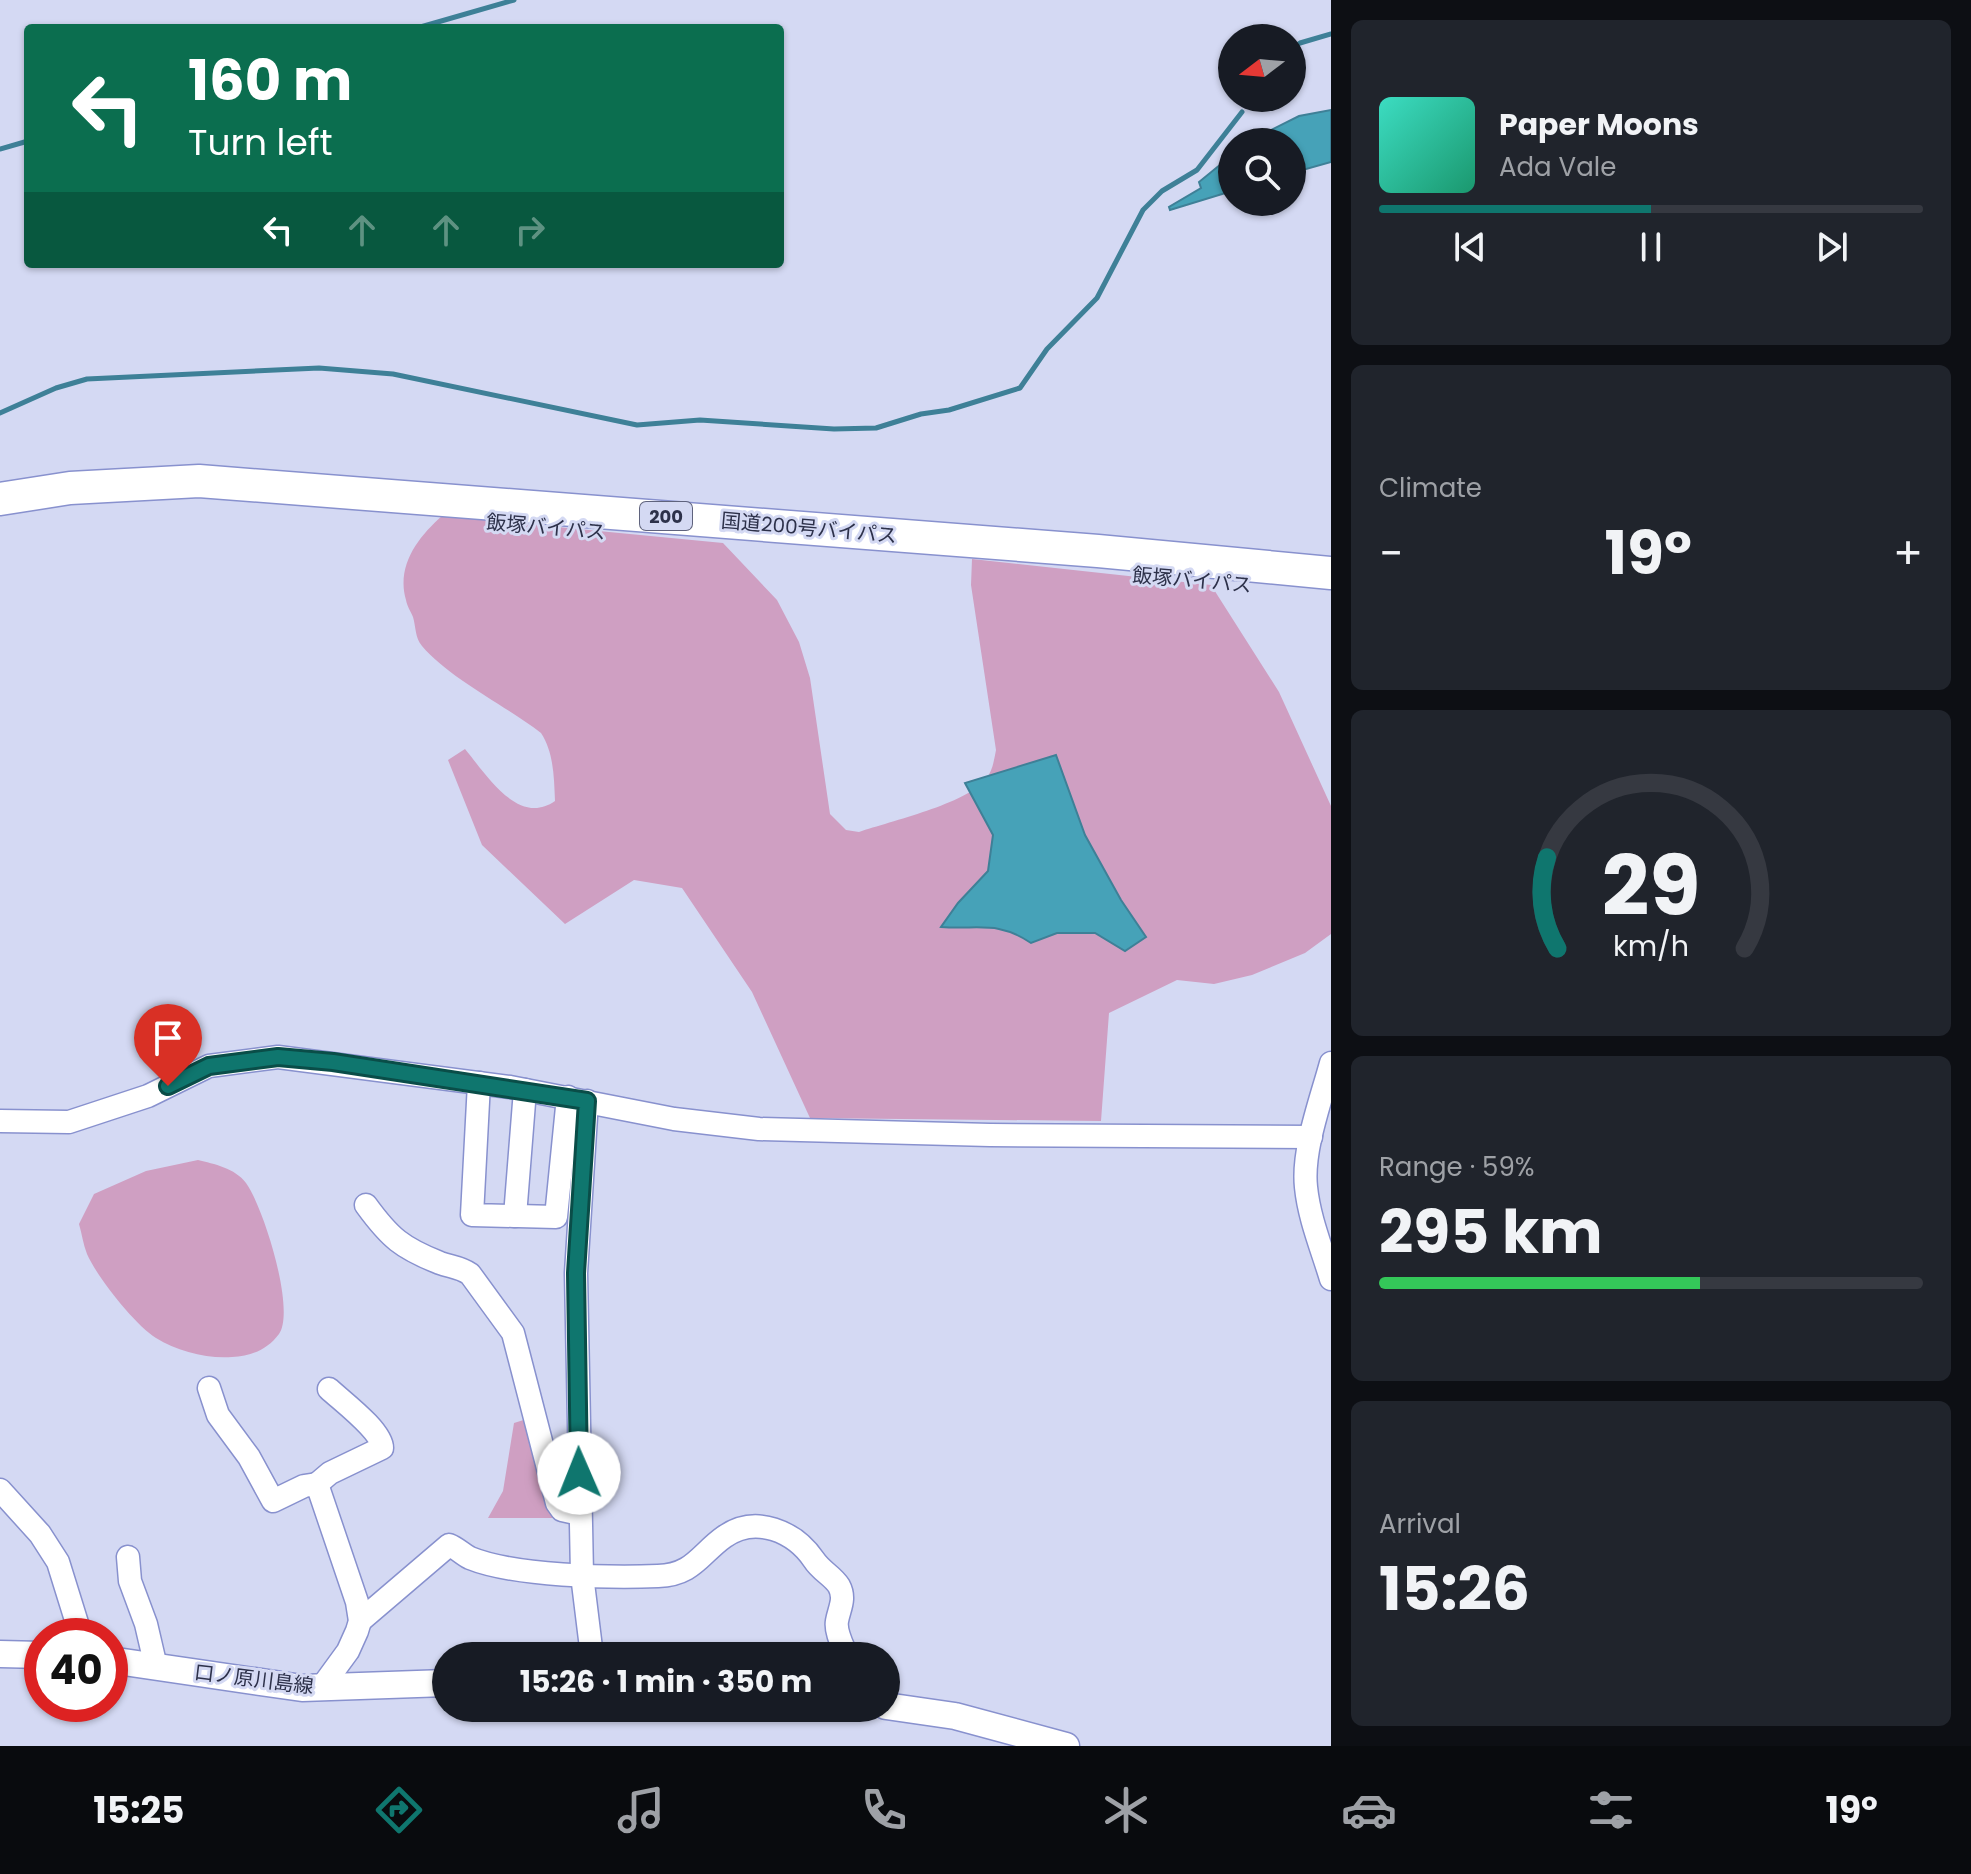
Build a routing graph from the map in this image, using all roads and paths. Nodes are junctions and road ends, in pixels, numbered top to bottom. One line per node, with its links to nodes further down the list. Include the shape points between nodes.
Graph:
1 (0, 499): 3 (highway, 国道200号バイパス / 200, via 70,488 199,481)
2 (0, 519): 4 (highway, 飯塚バイパス / 200, via 109,505 276,505)
3 (1331, 573)
4 (1331, 592)
5 (1331, 1063): 10 (street)
6 (479, 1083): 7 (street); 9 (street, via 278,1057 209,1066 148,1096 69,1122); 12 (street, via 472,1215)
7 (525, 1090): 8 (street); 12 (street)
8 (578, 1099): 10 (street, via 674,1119 759,1129); 12 (street, via 556,1217); 18 (street)
9 (0, 1121)
10 (1311, 1137): 13 (street, via 1306,1188)
11 (366, 1205): 18 (street, via 399,1244 470,1274 513,1333 557,1503 562,1510)
12 (515, 1216)
13 (1331, 1279)
14 (209, 1388): 16 (street, via 218,1415 273,1501)
15 (329, 1389): 16 (street, via 375,1432 382,1448)
16 (317, 1484): 22 (street)
17 (0, 1491): 21 (street, via 58,1562)
18 (580, 1514): 20 (street)
19 (128, 1557): 28 (street)
20 (582, 1575): 22 (street, via 513,1568 468,1557 449,1545); 23 (street); 24 (street, via 679,1572 738,1529 768,1527 800,1542 841,1589 836,1623)
21 (75, 1618)
22 (360, 1621): 30 (street, via 348,1651)
23 (590, 1642)
24 (842, 1642)
25 (0, 1654): 26 (main road)
26 (24, 1655)
27 (128, 1663): 28 (main road, 口ノ原川島線)
28 (156, 1667): 30 (main road, 口ノ原川島線)
29 (432, 1684): 30 (main road, 口ノ原川島線)
30 (321, 1688)
31 (900, 1708): 32 (main road, via 955,1716)
32 (1066, 1746)

